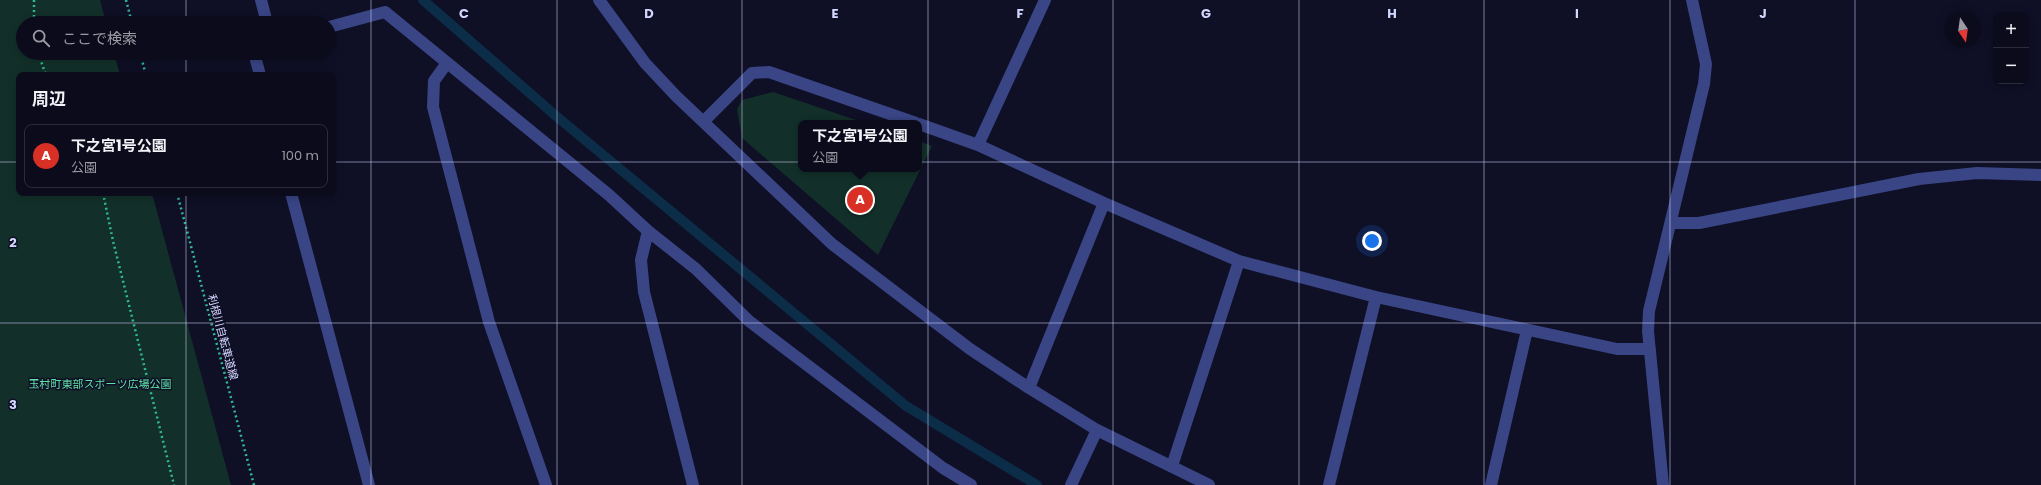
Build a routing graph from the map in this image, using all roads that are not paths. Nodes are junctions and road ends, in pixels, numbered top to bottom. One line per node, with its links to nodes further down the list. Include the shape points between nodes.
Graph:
1 (261, 0): 5 (street)
2 (599, 0): 11 (street, via 645,63)
3 (1045, 0): 13 (street)
4 (1692, 0): 17 (street, via 1706,64 1704,84)
5 (265, 16)
6 (336, 25): 8 (street, via 385,12)
7 (256, 60): 9 (street)
8 (447, 63): 18 (street, via 609,195); 27 (street, via 434,81 433,107 489,322)
9 (259, 72)
10 (907, 120): 11 (street, via 769,72 752,73)
11 (704, 121): 23 (street, via 832,244 970,349)
12 (922, 125): 13 (street)
13 (978, 145): 16 (street)
14 (2041, 175): 17 (street, via 1977,173 1920,179 1700,223)
15 (292, 196): 26 (street)
16 (1104, 203): 19 (street); 23 (street)
17 (1670, 223): 22 (street, via 1649,311)
18 (648, 231): 28 (street, via 641,260 644,292); 29 (street, via 696,269 749,322 942,468)
19 (1239, 261): 20 (street); 25 (street)
20 (1376, 298): 21 (street); 32 (street)
21 (1527, 330): 22 (street, via 1617,349); 33 (street)
22 (1650, 349): 34 (street)
23 (1029, 388): 24 (street)
24 (1097, 430): 25 (street); 30 (street)
25 (1172, 466): 31 (street)
26 (369, 485)
27 (546, 485)
28 (693, 485)
29 (971, 485)
30 (1071, 485)
31 (1209, 485)
32 (1329, 485)
33 (1491, 485)
34 (1663, 485)

